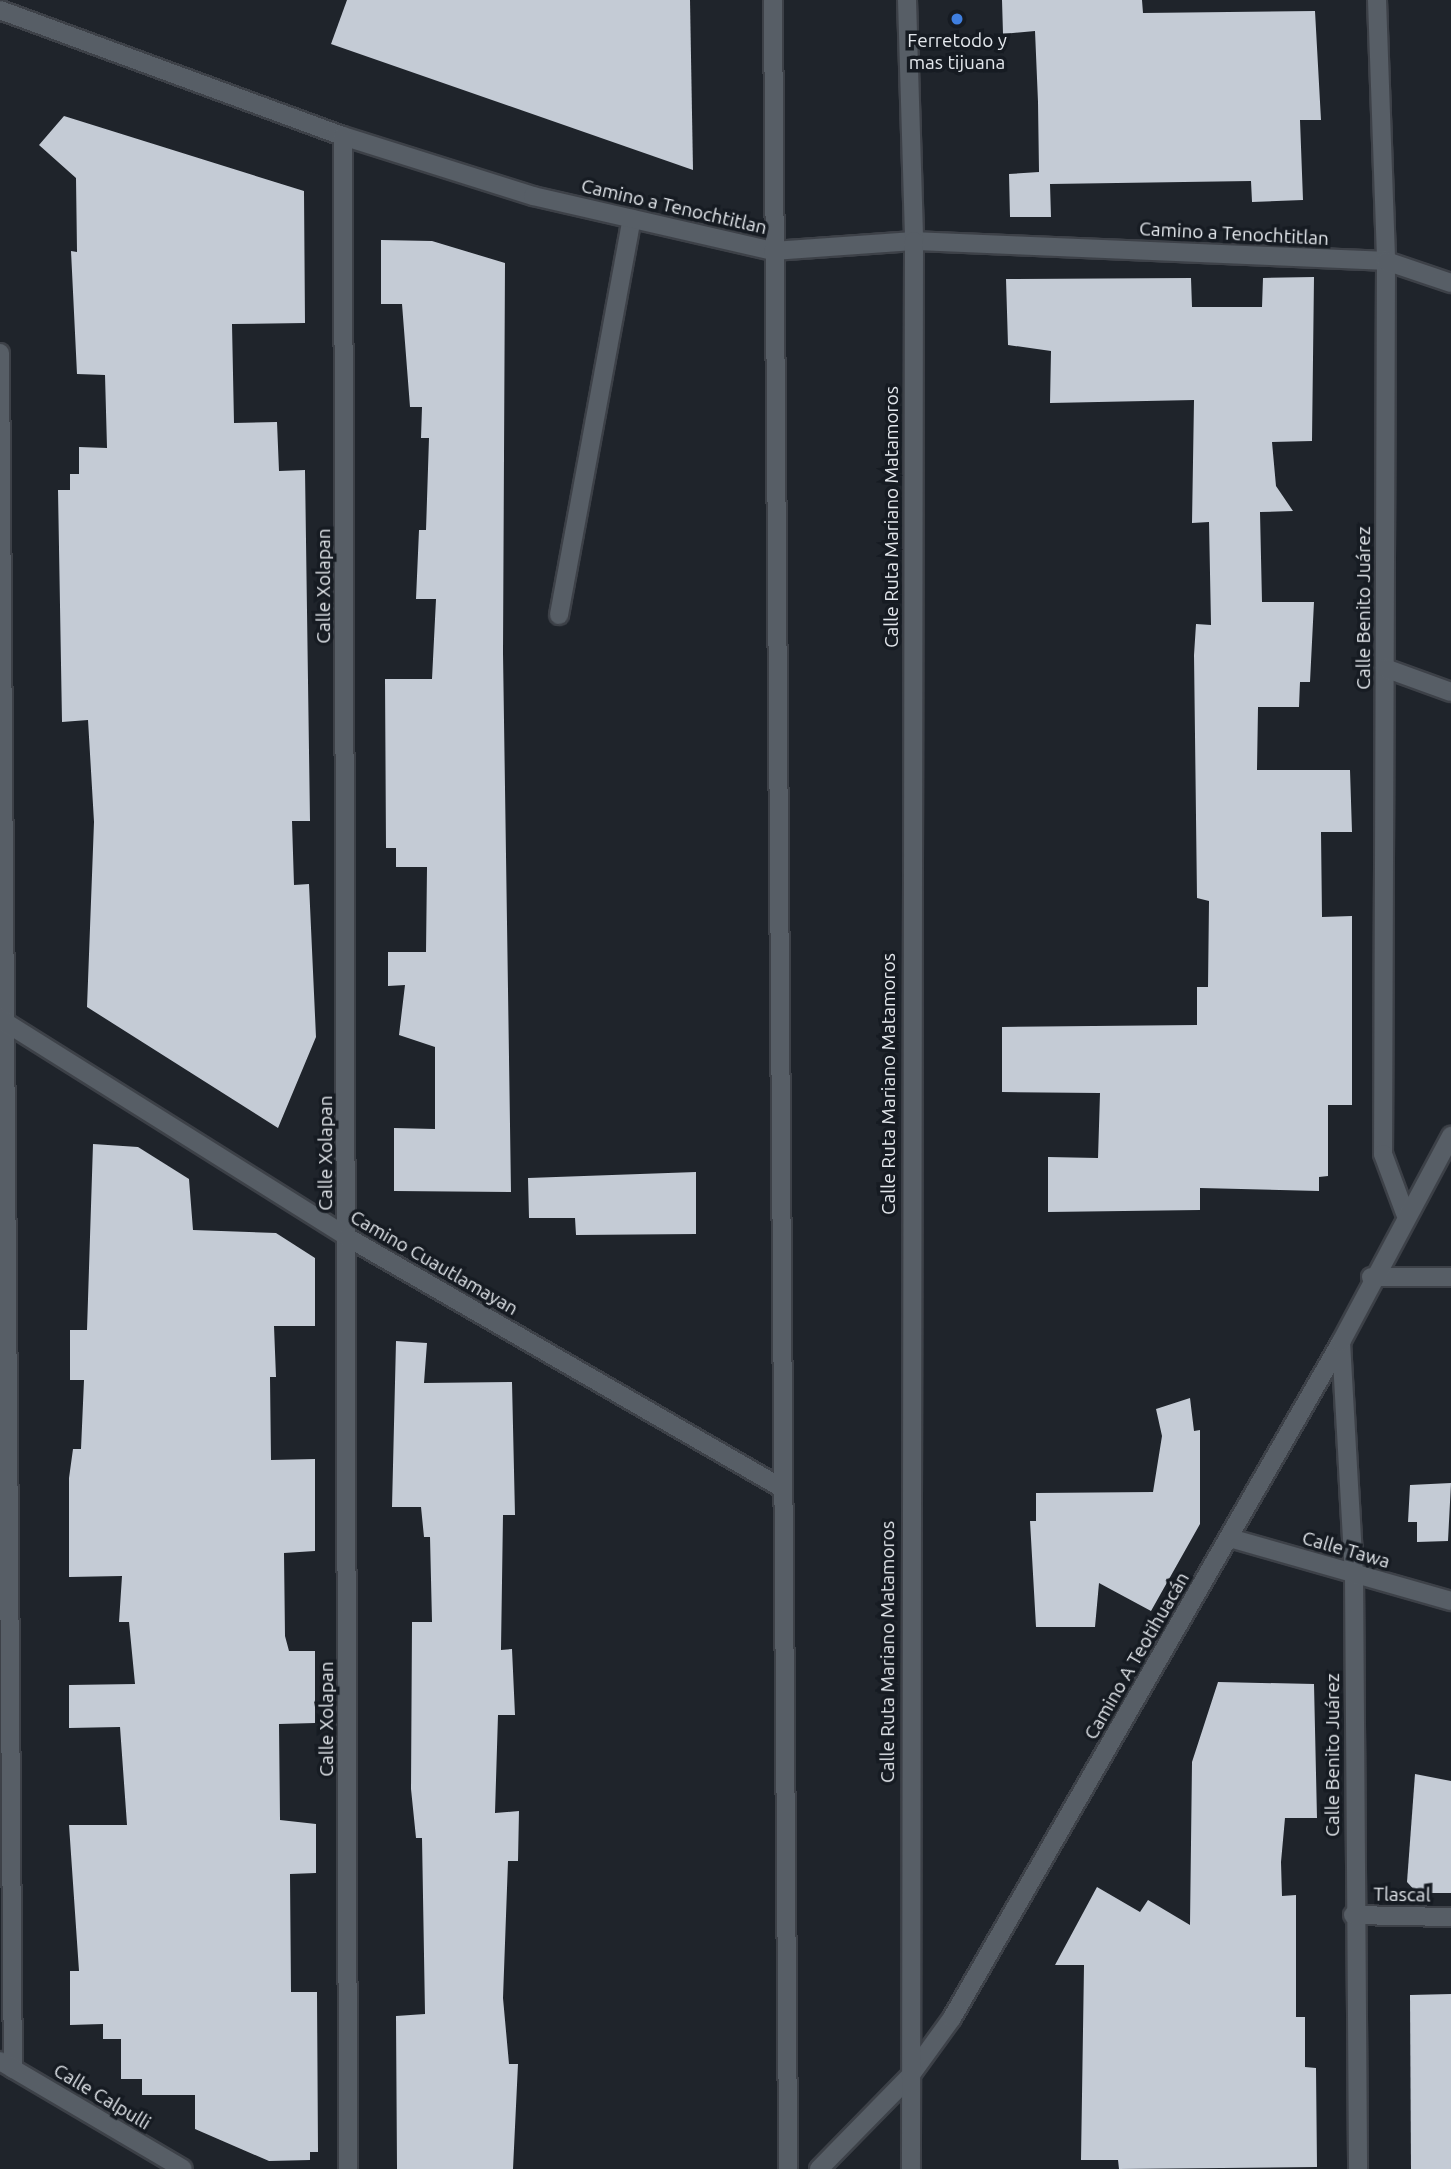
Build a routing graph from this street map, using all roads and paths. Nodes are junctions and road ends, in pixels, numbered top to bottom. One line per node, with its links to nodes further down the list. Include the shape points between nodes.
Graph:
1 (773, 0): 8 (street)
2 (907, 0): 7 (street, Calle Ruta Mariano Matamoros)
3 (1377, 0): 9 (street, Calle Benito Juárez)
4 (0, 10): 5 (street, Camino a Tenochtitlan)
5 (343, 136): 6 (street, Camino a Tenochtitlan, via 533,196); 18 (street, Calle Xolapan)
6 (632, 219): 8 (street, Camino a Tenochtitlan); 12 (street)
7 (914, 240): 8 (street, Camino a Tenochtitlan); 9 (street, Camino a Tenochtitlan); 29 (street, Calle Ruta Mariano Matamoros)
8 (773, 251): 22 (street)
9 (1386, 261): 10 (street, Camino a Tenochtitlan); 13 (street, Calle Benito Juárez)
10 (1451, 282)
11 (0, 353): 15 (street)
12 (558, 615)
13 (1385, 668): 14 (street); 17 (street, Calle Benito Juárez, via 1383,1154)
14 (1451, 692)
15 (1, 1020): 18 (street, Camino Cuautlamayan); 28 (street)
16 (1451, 1136): 17 (street, Camino A Teotihuacán)
17 (1405, 1213): 20 (street, Camino A Teotihuacán)
18 (347, 1237): 22 (street, Camino Cuautlamayan); 31 (street, Calle Xolapan)
19 (1451, 1277): 20 (street)
20 (1371, 1278): 21 (street, Camino A Teotihuacán)
21 (1341, 1342): 23 (street, Camino A Teotihuacán); 24 (street, Calle Benito Juárez)
22 (782, 1488): 32 (street)
23 (1230, 1538): 24 (street, Calle Tawa); 29 (street, Camino A Teotihuacán, via 952,2018)
24 (1354, 1574): 25 (street, Calle Tawa); 26 (street, Calle Benito Juárez)
25 (1451, 1601)
26 (1353, 1915): 27 (street, Tlascal); 35 (street, Calle Benito Juárez)
27 (1451, 1917)
28 (7, 2065): 30 (street, Calle Calpulli)
29 (910, 2076): 33 (street, Camino A Teotihuacán); 34 (street, Calle Ruta Mariano Matamoros)
30 (183, 2169)
31 (348, 2169)
32 (788, 2169)
33 (819, 2169)
34 (911, 2169)
35 (1358, 2169)

